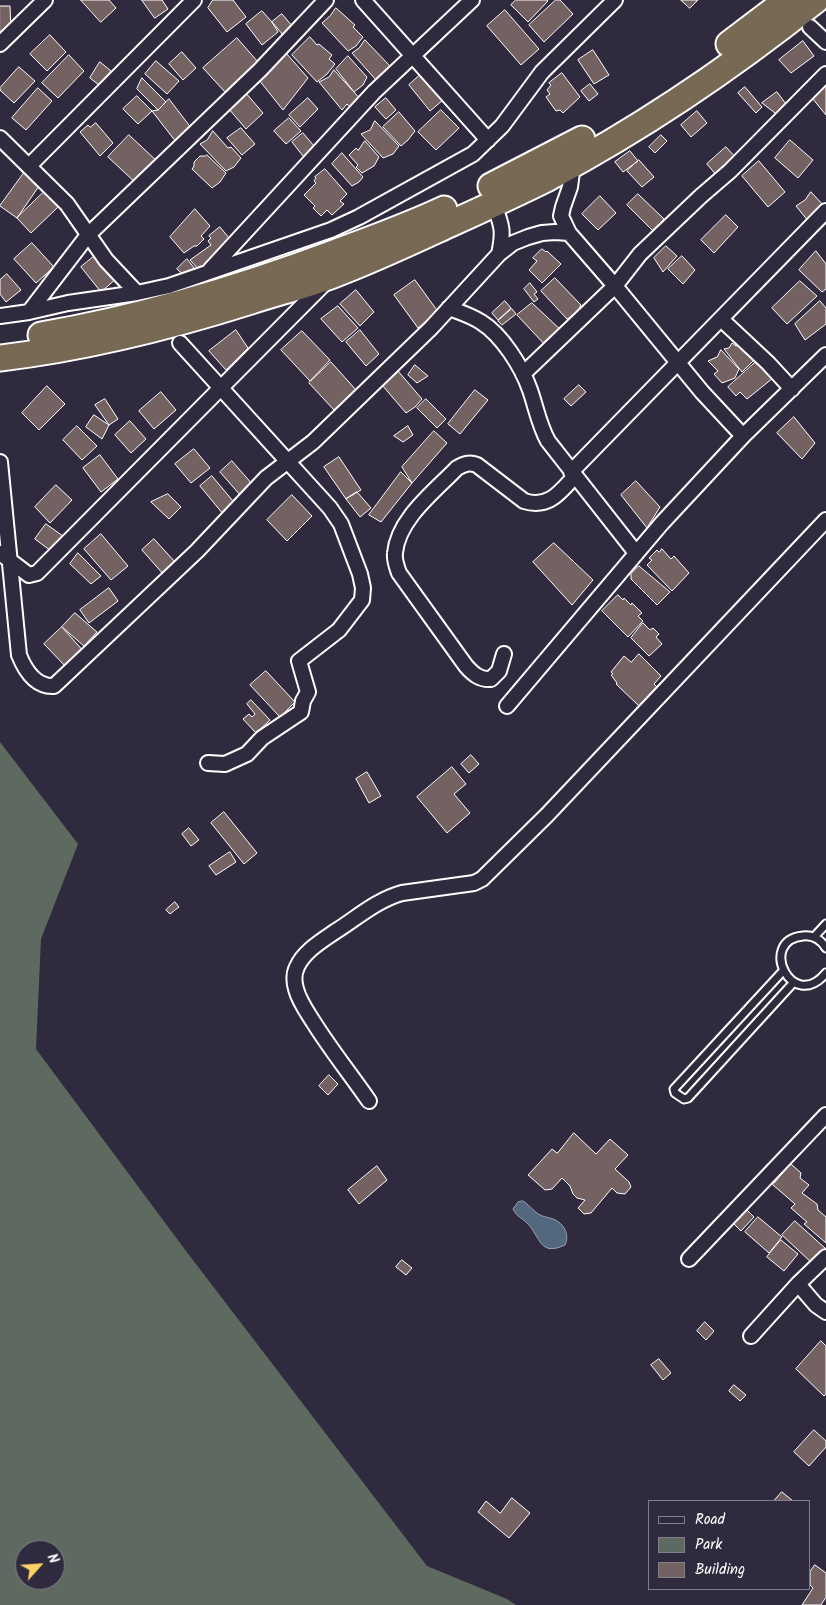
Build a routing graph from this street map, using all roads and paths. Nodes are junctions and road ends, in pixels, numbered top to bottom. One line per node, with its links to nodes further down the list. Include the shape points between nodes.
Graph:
1 (45, 0): 11 (street)
2 (194, 0): 17 (street)
3 (326, 0): 21 (street, via 260,70)
4 (363, 0): 12 (street)
5 (472, 0): 12 (street)
6 (615, 0): 15 (street, via 542,72)
7 (787, 0): 31 (highway, via 670,86 620,117 512,176 434,213 260,280 117,319)
8 (816, 0): 16 (highway, via 666,108)
9 (810, 27): 10 (street)
10 (826, 42)
11 (0, 44)
12 (413, 56): 15 (street); 23 (street, via 374,92)
13 (826, 74): 25 (street, via 730,171 640,254)
14 (0, 138): 17 (street)
15 (488, 140): 23 (street, via 473,154 359,217 331,230)
16 (572, 164): 18 (highway); 20 (street, via 570,187 561,216)
17 (29, 166): 21 (street, via 67,204)
18 (494, 204): 22 (street, via 503,238); 24 (highway)
19 (826, 211): 30 (street)
20 (569, 234): 22 (street, via 555,232 528,237); 25 (street)
21 (88, 235): 26 (street); 28 (street)
22 (499, 254): 27 (street)
23 (208, 272): 26 (street)
24 (332, 275): 34 (highway, via 154,329 89,344); 37 (street)
25 (615, 286): 35 (street); 36 (street)
26 (137, 293): 28 (street)
27 (449, 308): 36 (street, via 479,320 499,337); 40 (street, via 313,442)
28 (29, 312): 29 (street)
29 (0, 316)
30 (721, 318): 35 (street); 38 (street)
31 (0, 342)
32 (180, 343): 37 (street)
33 (826, 355): 38 (street)
34 (0, 358)
35 (679, 362): 39 (street); 42 (street)
36 (522, 374): 42 (street, via 530,389 543,433)
37 (220, 388): 40 (street); 45 (street, via 37,573 29,575)
38 (792, 389): 39 (street)
39 (743, 436): 44 (street)
40 (286, 461): 45 (street, via 197,551 54,686 31,677 23,667); 48 (street, via 337,517 360,574 362,600 339,630 299,662 308,692 301,712 262,738 247,754 225,764)
41 (0, 462): 45 (street)
42 (573, 474): 44 (street); 46 (street, via 555,497 532,504 477,465 464,464 421,505 399,536 395,554 399,573 466,666 482,679 491,679 499,671)
43 (826, 520): 55 (street, via 547,815 482,879 474,883 402,893 380,901 306,955 294,978 302,1004)
44 (636, 553): 47 (street)
45 (5, 557)
46 (504, 654)
47 (507, 706)
48 (208, 763)
49 (826, 924): 50 (lane)
50 (814, 937): 51 (lane); 52 (lane, via 794,938 784,946 780,959)
51 (826, 948)
52 (783, 971): 54 (lane); 54 (lane, via 674,1089 675,1093 688,1098)
53 (826, 973): 54 (lane, via 810,984)
54 (794, 982)
55 (369, 1101)
56 (826, 1115): 58 (street)
57 (826, 1257): 59 (street)
58 (689, 1259)
59 (798, 1284): 60 (street); 61 (street)
60 (826, 1312)
61 (751, 1336)

